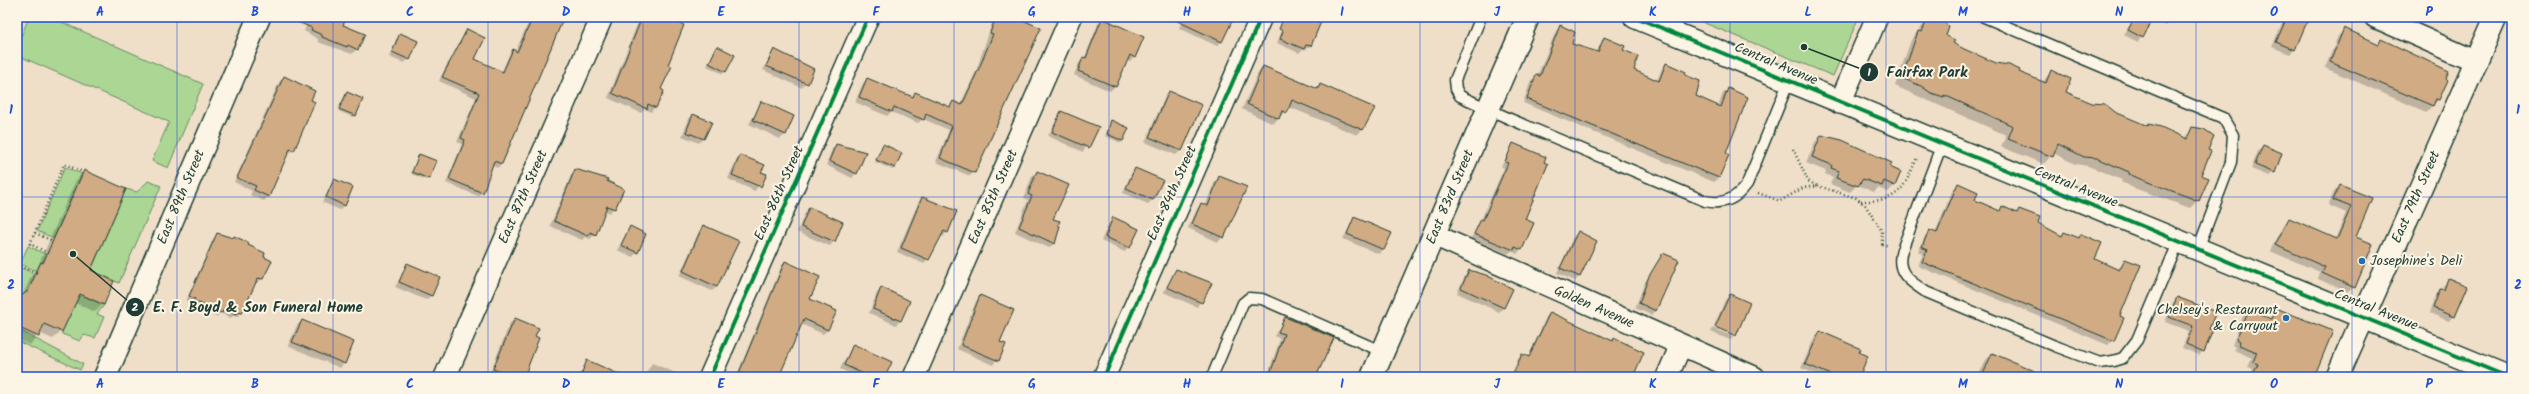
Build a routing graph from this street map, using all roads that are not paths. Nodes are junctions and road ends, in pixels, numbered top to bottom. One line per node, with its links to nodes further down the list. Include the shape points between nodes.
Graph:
1 (258, 17): 23 (street, East 89th Street)
2 (602, 17): 24 (street, East 87th Street)
3 (868, 17): 25 (street, East 86th Street)
4 (1071, 17): 26 (street, East 85th Street)
5 (1261, 17): 27 (street, East 84th Street)
6 (1481, 17): 16 (lane, via 1455,80 1460,96)
7 (1528, 17): 16 (street, East 83rd Street)
8 (1635, 17): 14 (street, Central Avenue)
9 (1877, 17): 15 (street)
10 (1984, 17): 19 (lane, via 2213,112 2226,122 2233,134 2232,162)
11 (2375, 17): 13 (street)
12 (2496, 17): 13 (street, East 79th Street)
13 (2477, 62): 20 (street, East 79th Street)
14 (1789, 81): 15 (street, Central Avenue); 16 (lane, via 1751,179 1736,198 1718,204 1690,196)
15 (1840, 102): 17 (street, Central Avenue)
16 (1488, 110): 18 (street, East 83rd Street)
17 (1942, 144): 19 (street, Central Avenue); 19 (lane, via 1899,259 1902,273 1906,279 1926,292 2055,346 2100,363 2123,358 2137,340)
18 (1434, 235): 21 (street, Golden Avenue); 22 (street, East 83rd Street)
19 (2188, 245): 20 (street, Central Avenue)
20 (2363, 316): 32 (street, East 79th Street); 33 (street, Central Avenue)
21 (1681, 345): 30 (street); 31 (street, Golden Avenue)
22 (1383, 352): 28 (lane, via 1262,299 1249,298 1242,303); 29 (street, East 83rd Street)
23 (105, 377)
24 (445, 377)
25 (710, 377)
26 (914, 377)
27 (1104, 377)
28 (1212, 377)
29 (1372, 377)
30 (1667, 377)
31 (1754, 377)
32 (2337, 377)
33 (2508, 377)

